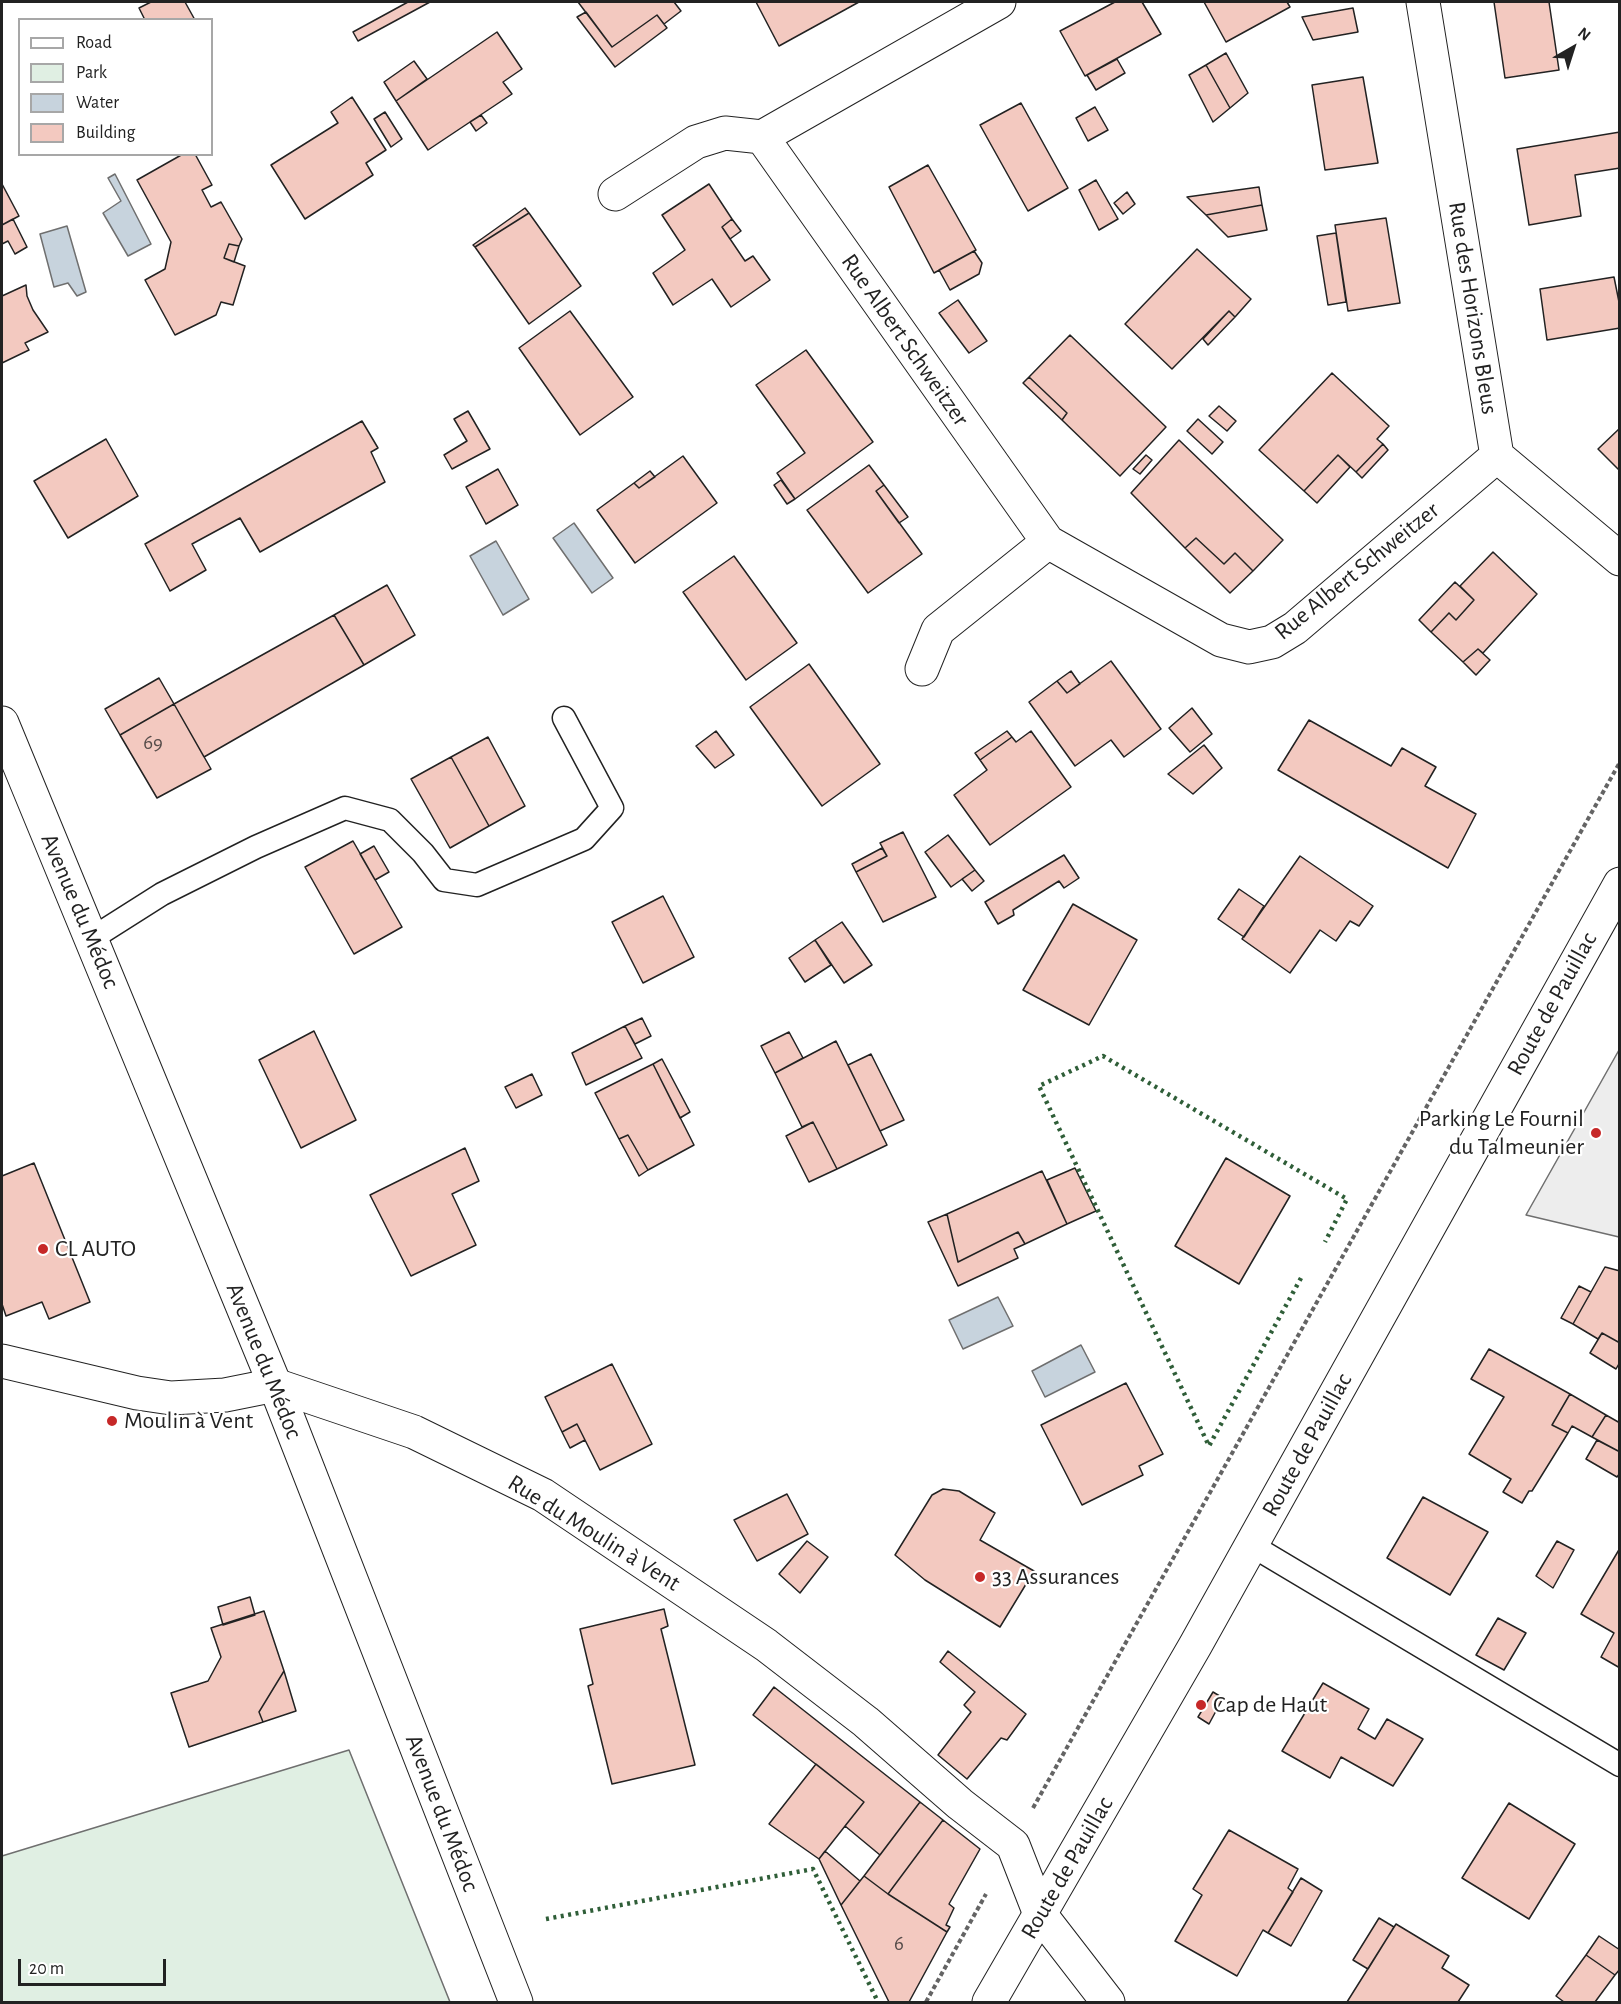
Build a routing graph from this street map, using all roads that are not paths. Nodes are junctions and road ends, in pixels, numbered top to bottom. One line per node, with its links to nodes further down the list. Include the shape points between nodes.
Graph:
1 (999, 2): 3 (street)
2 (1423, 2): 5 (street, Rue des Horizons Bleus)
3 (762, 137): 4 (street, via 725,133 696,142); 6 (street, Rue Albert Schweitzer)
4 (615, 194)
5 (1497, 456): 6 (street, Rue Albert Schweitzer, via 1295,628 1272,642 1250,647 1221,640); 7 (street)
6 (1048, 542): 8 (street, via 938,630)
7 (1620, 559)
8 (922, 669)
9 (564, 718): 12 (lane, via 612,808 584,839 477,885 444,880 390,820 345,807 162,894)
10 (2, 723): 12 (street, Avenue du Médoc)
11 (1620, 885): 15 (street, Route de Pauillac)
12 (91, 939): 14 (street, Avenue du Médoc)
13 (2, 1361): 14 (street, Rue du Moulin à Vent, via 171,1398 225,1395)
14 (275, 1385): 17 (street, Rue du Moulin à Vent, via 414,1431 543,1496 766,1645 866,1722 1013,1845); 18 (street, Avenue du Médoc)
15 (1251, 1545): 16 (lane); 17 (street, Route de Pauillac)
16 (1620, 1765)
17 (1040, 1914): 19 (street, Route de Pauillac); 20 (street)
18 (516, 2002)
19 (989, 2002)
20 (1108, 2002)

